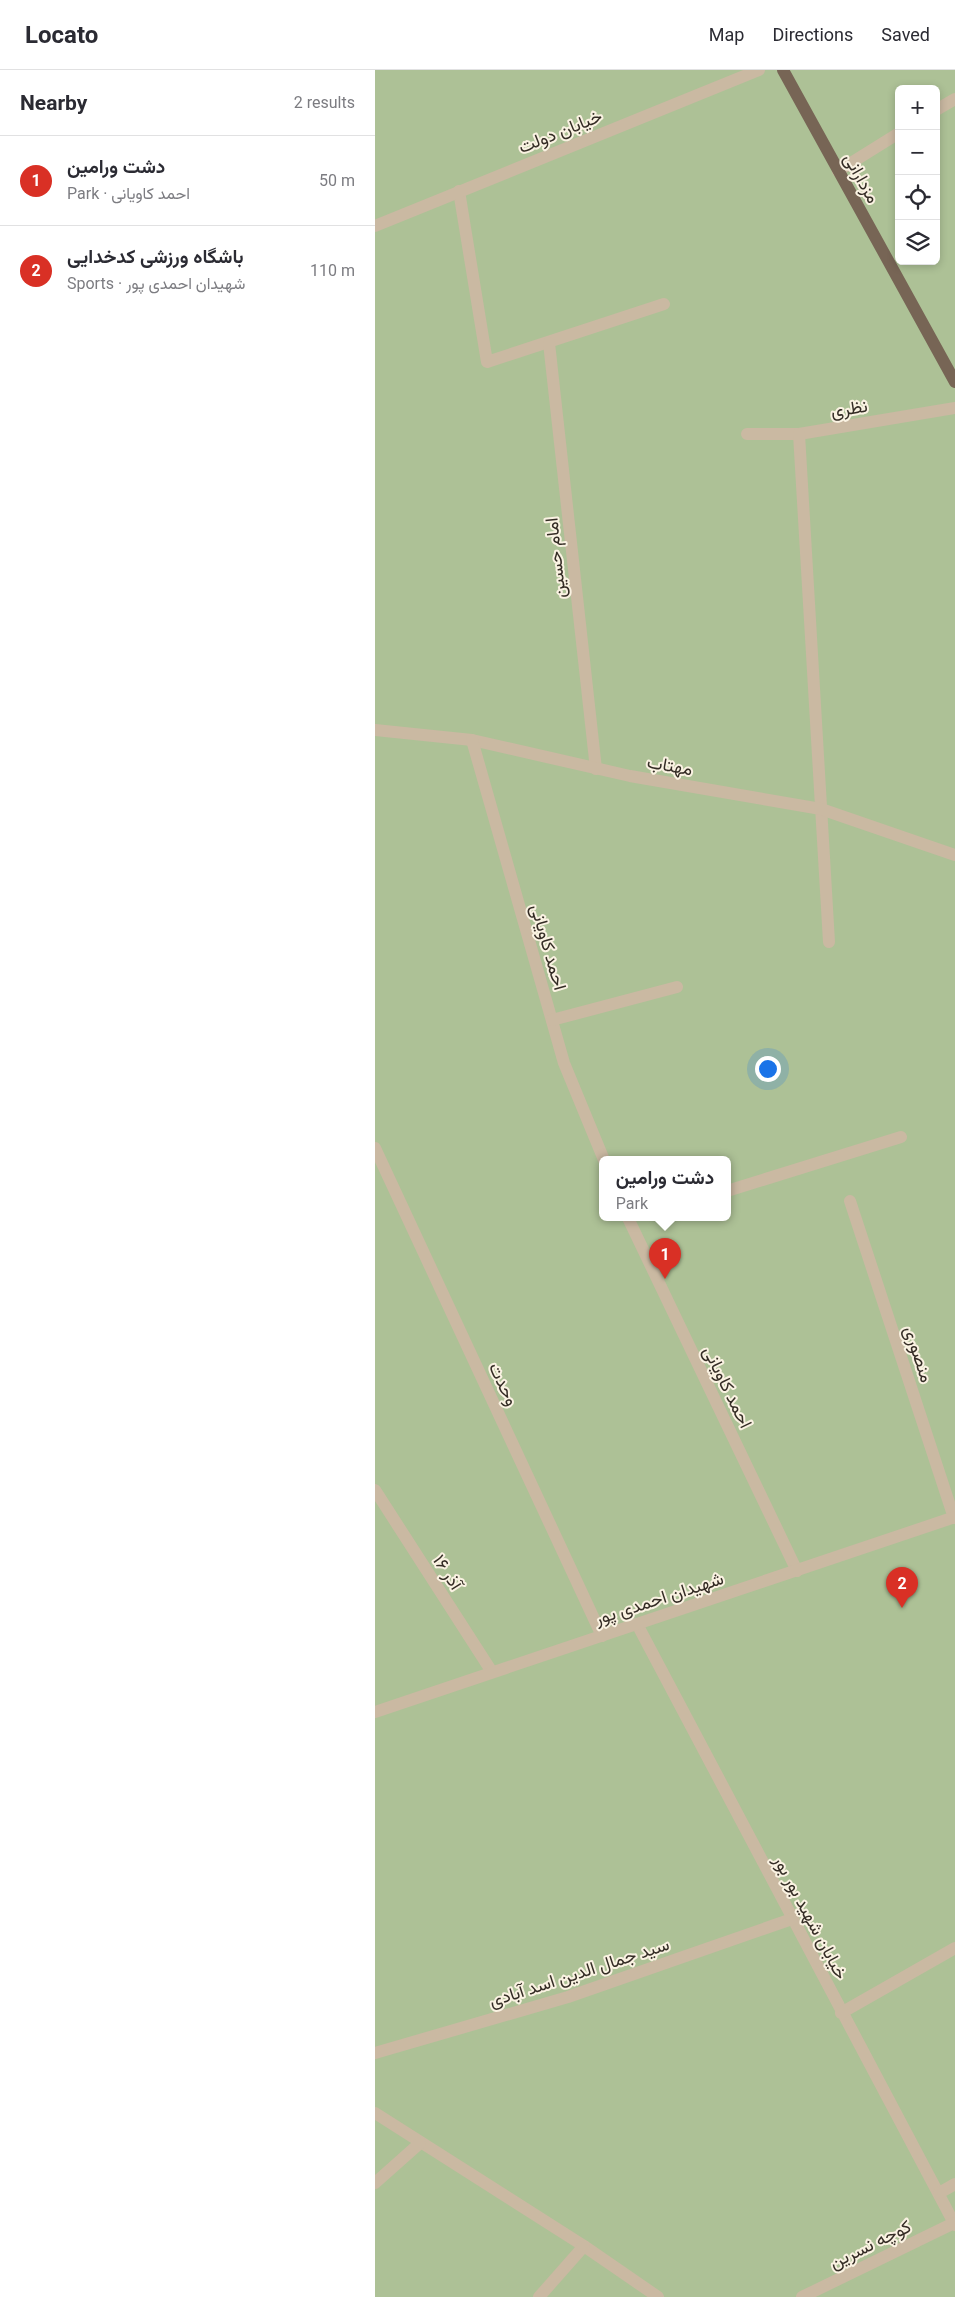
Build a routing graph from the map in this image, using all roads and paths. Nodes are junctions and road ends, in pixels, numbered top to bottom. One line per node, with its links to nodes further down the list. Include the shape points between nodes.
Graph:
1 (759, 70): 7 (street, خیابان دولت)
2 (783, 70): 6 (main road, مزدارانی)
3 (955, 99): 4 (street)
4 (940, 108)
5 (895, 135): 6 (street)
6 (838, 170): 11 (main road, مزدارانی)
7 (459, 191): 8 (street, خیابان دولت); 10 (street, via 487,362)
8 (375, 226)
9 (664, 304): 10 (street)
10 (549, 343): 17 (street, امام حسین)
11 (955, 382)
12 (955, 408): 14 (street, نظری)
13 (747, 434): 14 (street, نظری)
14 (799, 434): 18 (street)
15 (375, 730): 16 (street, مهتاب)
16 (472, 740): 17 (street, مهتاب); 22 (street, احمد کاویانی)
17 (596, 769): 18 (street, مهتاب)
18 (821, 809): 19 (street, مهتاب); 20 (street)
19 (955, 856)
20 (829, 942)
21 (677, 987): 22 (street)
22 (551, 1020): 25 (street, احمد کاویانی, via 564,1063)
23 (901, 1137): 26 (street)
24 (375, 1148): 33 (street, وحدت)
25 (602, 1156)
26 (731, 1190)
27 (850, 1201): 30 (street, منصوری)
28 (633, 1221): 31 (street, احمد کاویانی)
29 (375, 1490): 34 (street, ۱۶ آذر)
30 (955, 1517): 31 (street, شهیدان احمدی پور)
31 (797, 1570): 32 (street, شهیدان احمدی پور)
32 (637, 1624): 33 (street, شهیدان احمدی پور); 36 (street, خیابان شهید بور بور)
33 (601, 1636): 34 (street, شهیدان احمدی پور)
34 (492, 1672): 35 (street, شهیدان احمدی پور)
35 (375, 1712)
36 (792, 1919): 38 (street, خیابان شهید بور بور); 39 (street, سید جمال الدین اسد آبادی, via 567,1997)
37 (955, 1948): 38 (street)
38 (841, 2013): 44 (street, خیابان شهید بور بور)
39 (375, 2052)
40 (375, 2113): 41 (street)
41 (420, 2143): 42 (street); 46 (street)
42 (375, 2183)
43 (955, 2184): 44 (street)
44 (939, 2193): 45 (street, خیابان شهید بور بور)
45 (955, 2224): 49 (street, کوچه نسرین)
46 (584, 2246): 47 (street); 48 (street)
47 (539, 2297)
48 (658, 2297)
49 (802, 2297)

